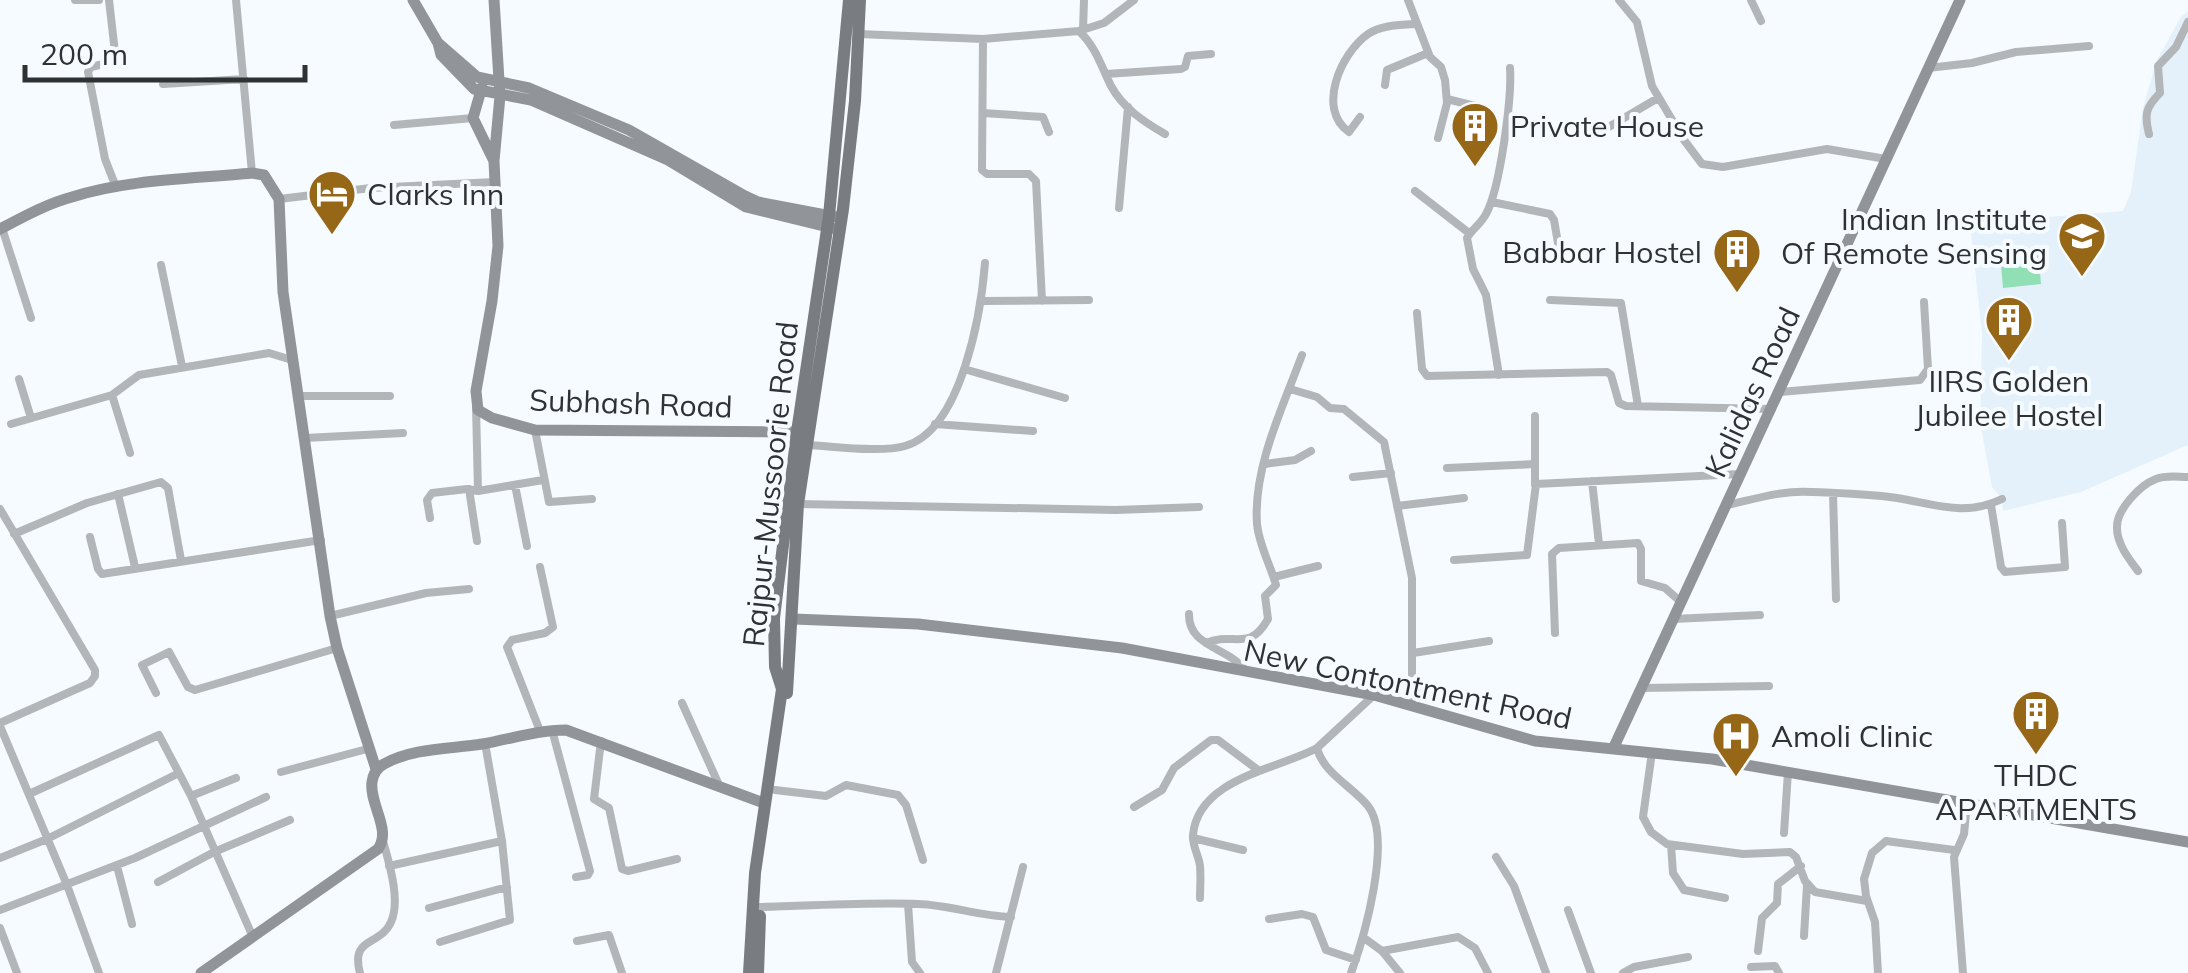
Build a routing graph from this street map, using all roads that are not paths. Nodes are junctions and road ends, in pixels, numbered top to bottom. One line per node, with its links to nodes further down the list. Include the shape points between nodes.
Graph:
1 (76, 0): 2 (street)
2 (99, 0)
3 (109, 0): 48 (street, via 117,58 88,72)
4 (236, 0): 27 (street)
5 (413, 0): 30 (street, via 441,55)
6 (494, 0): 30 (street)
7 (849, 0): 53 (main road, Rajpur-Mussoorie Road)
8 (860, 0): 19 (main road, Rajpur-Mussoorie Road)
9 (1084, 0): 18 (street)
10 (1408, 0): 17 (street)
11 (1619, 0): 31 (street, via 1637,22)
12 (1751, 0): 15 (street)
13 (1960, 0): 25 (street, Kalidas Road)
14 (1129, 2): 18 (street, via 1104,23)
15 (1761, 20)
16 (2188, 22): 42 (street, via 2158,66 2160,93 2145,114)
17 (1415, 24): 22 (street); 36 (street, via 1372,31 1336,79 1343,128 1353,130)
18 (1081, 30): 20 (street); 26 (street)
19 (858, 34): 20 (street); 53 (main road, Rajpur-Mussoorie Road)
20 (983, 39): 35 (street)
21 (2089, 46): 25 (street)
22 (1428, 53): 29 (street, via 1389,68); 32 (street, via 1444,72)
23 (1211, 54): 26 (street, via 1189,55 1181,69)
24 (1510, 68): 51 (street, via 1512,91)
25 (1928, 68): 44 (street, Kalidas Road)
26 (1106, 74): 34 (street)
27 (244, 79): 28 (street); 46 (street)
28 (163, 84)
29 (1385, 84)
30 (491, 87): 37 (street); 45 (street); 53 (street, via 668,160 746,208)
31 (1658, 98): 39 (street); 44 (street, via 1707,166 1827,149)
32 (1447, 99): 33 (street); 43 (street)
33 (1475, 106)
34 (1128, 107): 41 (street); 52 (street)
35 (983, 113): 40 (street, via 1043,117); 62 (street, via 984,173 1029,174 1036,181)
36 (1360, 117)
37 (473, 118): 38 (street); 45 (street)
38 (394, 125)
39 (1607, 128)
40 (1049, 132)
41 (1165, 134)
42 (2149, 134)
43 (1438, 138)
44 (1886, 159): 73 (street, Kalidas Road)
45 (494, 161): 47 (street)
46 (252, 174): 48 (street); 50 (street, via 264,175)
47 (496, 182): 50 (street); 78 (street, via 496,272)
48 (116, 188): 54 (street, via 74,196)
49 (1415, 191): 55 (street)
50 (279, 199): 67 (street)
51 (1492, 202): 55 (street); 56 (street, via 1550,214)
52 (1119, 208)
53 (834, 223): 87 (main road, Rajpur-Mussoorie Road); 90 (main road, Rajpur-Mussoorie Road)
54 (1, 228): 65 (street)
55 (1469, 233): 70 (street)
56 (1558, 243)
57 (985, 264): 61 (street)
58 (161, 265): 68 (street)
59 (1089, 300): 62 (street)
60 (1550, 300): 79 (street, via 1620,303)
61 (982, 301): 62 (street); 69 (street)
62 (1042, 302)
63 (1924, 302): 73 (street, via 1928,369 1920,380)
64 (1417, 313): 70 (street, via 1425,374)
65 (30, 318)
66 (1302, 355): 72 (street)
67 (292, 360): 68 (street, via 269,353); 75 (street)
68 (182, 366): 74 (street, via 140,375)
69 (964, 369): 77 (street); 84 (street)
70 (1499, 374): 79 (street, via 1607,372 1619,403)
71 (19, 379): 82 (street)
72 (1290, 389): 93 (street); 96 (street, via 1344,409 1380,436)
73 (1780, 392): 80 (street, Kalidas Road)
74 (112, 396): 82 (street); 92 (street)
75 (298, 396): 76 (street); 89 (street)
76 (390, 396)
77 (1065, 398)
78 (476, 399): 85 (street, Subhash Road, via 486,416); 104 (street)
79 (1638, 406): 80 (street)
80 (1772, 409): 97 (street, Kalidas Road)
81 (1535, 416): 94 (street)
82 (31, 418): 83 (street)
83 (11, 424)
84 (936, 424): 86 (street); 90 (street, via 906,446)
85 (535, 430): 87 (street, Subhash Road); 100 (street)
86 (1033, 430)
87 (796, 432): 139 (main road, Rajpur-Mussoorie Road)
88 (403, 433): 89 (street)
89 (305, 438): 120 (street)
90 (806, 445): 110 (main road, Rajpur-Mussoorie Road)
91 (1311, 450): 93 (street)
92 (130, 453)
93 (1265, 464): 130 (street, via 1257,523)
94 (1535, 464): 95 (street); 102 (street)
95 (1447, 468)
96 (1391, 473): 98 (street); 113 (street)
97 (1740, 474): 101 (street); 111 (street, Kalidas Road)
98 (1352, 477)
99 (2188, 477): 129 (street, via 2154,480 2119,517 2117,532)
100 (543, 480): 103 (street); 108 (street, via 552,504)
101 (1592, 481): 102 (street); 122 (street)
102 (1535, 484): 125 (street, via 1527,555)
103 (515, 485): 104 (street); 123 (street)
104 (474, 490): 116 (street, via 429,495); 121 (street)
105 (1833, 493): 111 (street, via 1792,492); 112 (street, via 1954,510); 133 (street)
106 (118, 494): 118 (street); 124 (street, via 165,484); 127 (street)
107 (1464, 498): 113 (street)
108 (592, 499)
109 (2002, 499): 112 (street)
110 (798, 504): 114 (street); 132 (main road, Rajpur-Mussoorie Road)
111 (1727, 505): 134 (street, Kalidas Road)
112 (1990, 505): 117 (street, via 2007,572 2065,567)
113 (1397, 506): 146 (street, via 1412,578)
114 (1199, 507)
115 (0, 509): 118 (street)
116 (430, 518)
117 (2062, 524)
118 (14, 534): 154 (street, via 95,676)
119 (90, 536): 127 (street, via 100,572)
120 (322, 540): 124 (street); 137 (street)
121 (477, 540)
122 (1598, 544): 134 (street, via 1638,543 1642,583 1665,588); 142 (street, via 1552,554)
123 (527, 546)
124 (181, 560): 127 (street)
125 (1454, 560)
126 (1318, 566): 130 (street)
127 (136, 567)
128 (540, 567): 155 (street, via 553,627 507,647)
129 (2138, 571)
130 (1274, 582): 144 (street, via 1266,594 1268,620 1256,636)
131 (469, 590): 137 (street)
132 (793, 597): 140 (main road, Rajpur-Mussoorie Road); 141 (street)
133 (1836, 599)
134 (1681, 602): 138 (street, Kalidas Road)
135 (1189, 614): 144 (street, via 1191,632)
136 (1760, 615): 138 (street)
137 (330, 616): 145 (street)
138 (1673, 619): 149 (street, Kalidas Road)
139 (775, 620): 140 (main road, via 786,608); 140 (main road, via 782,632); 173 (main road, Rajpur-Mussoorie Road, via 782,690)
140 (793, 620): 141 (street, New Contontment Road); 169 (main road, Rajpur-Mussoorie Road)
141 (812, 621): 147 (street, New Contontment Road, via 918,624 1080,642)
142 (1555, 633)
143 (1489, 642): 146 (street)
144 (1206, 643): 147 (street)
145 (337, 648): 150 (street, via 195,690 168,652 142,665); 159 (street)
146 (1413, 653): 153 (street)
147 (1248, 674): 151 (street, New Contontment Road)
148 (1769, 686): 149 (street)
149 (1642, 688): 160 (street, Kalidas Road)
150 (156, 693)
151 (1374, 695): 153 (street, New Contontment Road); 158 (street)
152 (682, 703): 168 (street)
153 (1412, 706): 160 (street, New Contontment Road, via 1522,738)
154 (0, 724): 170 (street)
155 (546, 730): 156 (street); 157 (street); 196 (street, via 590,872)
156 (601, 741): 168 (street); 190 (street, via 594,799 609,808 622,869)
157 (485, 743): 162 (street, via 412,754); 182 (street)
158 (1318, 748): 163 (street); 215 (street, via 1376,822)
159 (368, 749): 162 (street); 164 (street)
160 (1612, 749): 161 (street, New Contontment Road)
161 (1652, 752): 165 (street, New Contontment Road); 184 (street, via 1643,817 1650,832)
162 (376, 769): 181 (street, via 372,792)
163 (1258, 770): 175 (street, via 1210,740 1174,768 1162,790); 179 (street, via 1210,803)
164 (281, 772)
165 (1788, 772): 174 (street, New Contontment Road); 178 (street)
166 (179, 773): 170 (street, via 159,735); 171 (street); 180 (street)
167 (236, 778): 171 (street)
168 (721, 789): 173 (street)
169 (775, 790): 191 (street, via 828,796 846,785 898,796); 205 (main road, Rajpur-Mussoorie Road)
170 (29, 794): 180 (street)
171 (191, 796): 177 (street)
172 (266, 796): 177 (street)
173 (764, 802): 228 (main road, Rajpur-Mussoorie Road)
174 (1968, 802): 183 (street, New Contontment Road); 186 (street, via 1964,834)
175 (1134, 807)
176 (290, 820): 187 (street)
177 (203, 825): 187 (street); 192 (street)
178 (1784, 833)
179 (1193, 838): 185 (street); 201 (street)
180 (48, 839): 188 (street); 199 (street)
181 (383, 840): 193 (street); 213 (street)
182 (502, 841): 193 (street); 200 (street)
183 (2188, 842)
184 (1670, 845): 194 (street, via 1790,852); 202 (street, via 1673,873 1684,890)
185 (1243, 850)
186 (1954, 850): 203 (street, via 1881,842 1864,870); 240 (street)
187 (214, 852): 197 (street); 213 (street)
188 (1, 855)
189 (1496, 857): 235 (street, via 1522,904)
190 (677, 859)
191 (924, 860)
192 (116, 866): 199 (street); 211 (street)
193 (390, 866): 226 (street, via 392,921 360,950)
194 (1800, 866): 198 (street); 218 (street, via 1778,884 1777,903 1762,918)
195 (1023, 867): 209 (street)
196 (576, 877)
197 (158, 882)
198 (1807, 885): 203 (street, via 1818,894); 214 (street)
199 (66, 886): 207 (street); 224 (street)
200 (507, 887): 206 (street); 217 (street, via 507,923)
201 (1200, 898)
202 (1725, 898)
203 (1867, 900): 239 (street, via 1876,922)
204 (908, 904): 205 (street); 209 (street); 230 (street, via 912,962)
205 (760, 907): 229 (main road, Rajpur-Mussoorie Road)
206 (429, 908)
207 (0, 910)
208 (1568, 910): 236 (street)
209 (1010, 918): 231 (street)
210 (1269, 919): 221 (street, via 1313,917 1326,950)
211 (132, 924)
212 (0, 928): 223 (street)
213 (252, 935): 225 (street)
214 (1804, 936)
215 (1364, 938): 219 (street); 221 (street)
216 (577, 941): 227 (street, via 610,934)
217 (440, 942)
218 (1758, 951)
219 (1382, 952): 233 (street); 234 (street, via 1458,936 1476,948)
220 (1688, 957): 237 (street)
221 (1356, 960): 232 (street)
222 (1751, 967): 238 (street, via 1775,966)
223 (17, 973)
224 (99, 973)
225 (200, 973)
226 (360, 973)
227 (622, 973)
228 (749, 973)
229 (758, 973)
230 (920, 973)
231 (996, 973)
232 (1351, 973)
233 (1400, 973)
234 (1488, 973)
235 (1546, 973)
236 (1591, 973)
237 (1623, 973)
238 (1779, 973)
239 (1878, 973)
240 (1962, 973)

